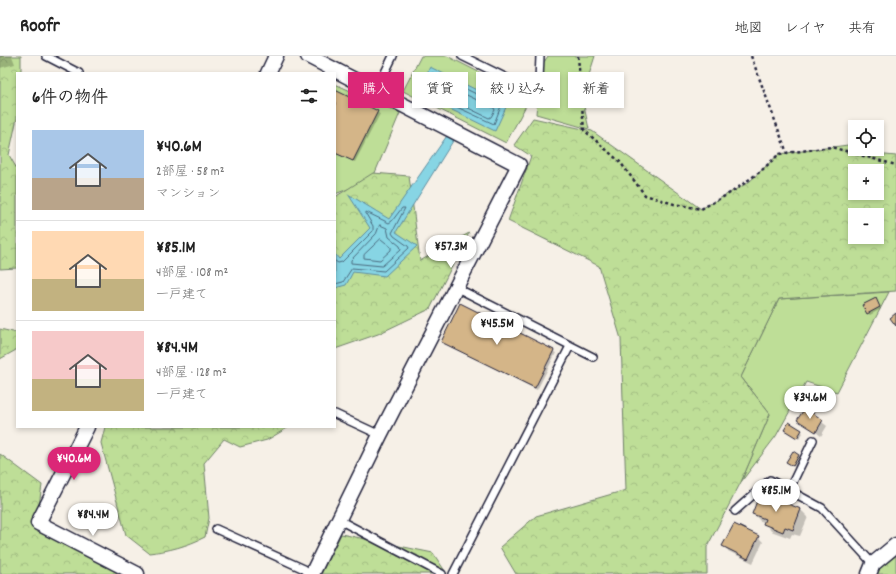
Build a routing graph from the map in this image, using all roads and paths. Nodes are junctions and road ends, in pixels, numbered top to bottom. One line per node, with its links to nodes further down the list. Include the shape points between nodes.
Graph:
1 (46, 56): 9 (lane)
2 (276, 56): 10 (street)
3 (308, 56): 12 (street)
4 (393, 56): 11 (lane)
5 (462, 56): 6 (lane, via 529,89 539,80)
6 (540, 56)
7 (578, 56): 14 (path, via 584,130 620,162 644,195 701,209 732,192 779,154)
8 (751, 56): 14 (path)
9 (77, 72)
10 (268, 72)
11 (385, 72)
12 (348, 77)
13 (404, 105): 16 (street, via 519,165)
14 (787, 153): 15 (path, via 831,147)
15 (896, 165)
16 (457, 288): 17 (lane); 21 (street)
17 (570, 346): 18 (lane); 32 (lane)
18 (593, 357)
19 (336, 414): 21 (lane)
20 (86, 428): 29 (street, via 38,523)
21 (380, 435): 25 (street)
22 (813, 440): 23 (lane)
23 (789, 490): 24 (lane, via 770,480); 28 (lane, via 822,508)
24 (735, 511)
25 (339, 520): 30 (street); 31 (lane)
26 (216, 529): 30 (lane)
27 (896, 545): 28 (street)
28 (871, 569)
29 (137, 574)
30 (311, 574)
31 (442, 574)
32 (453, 574)

